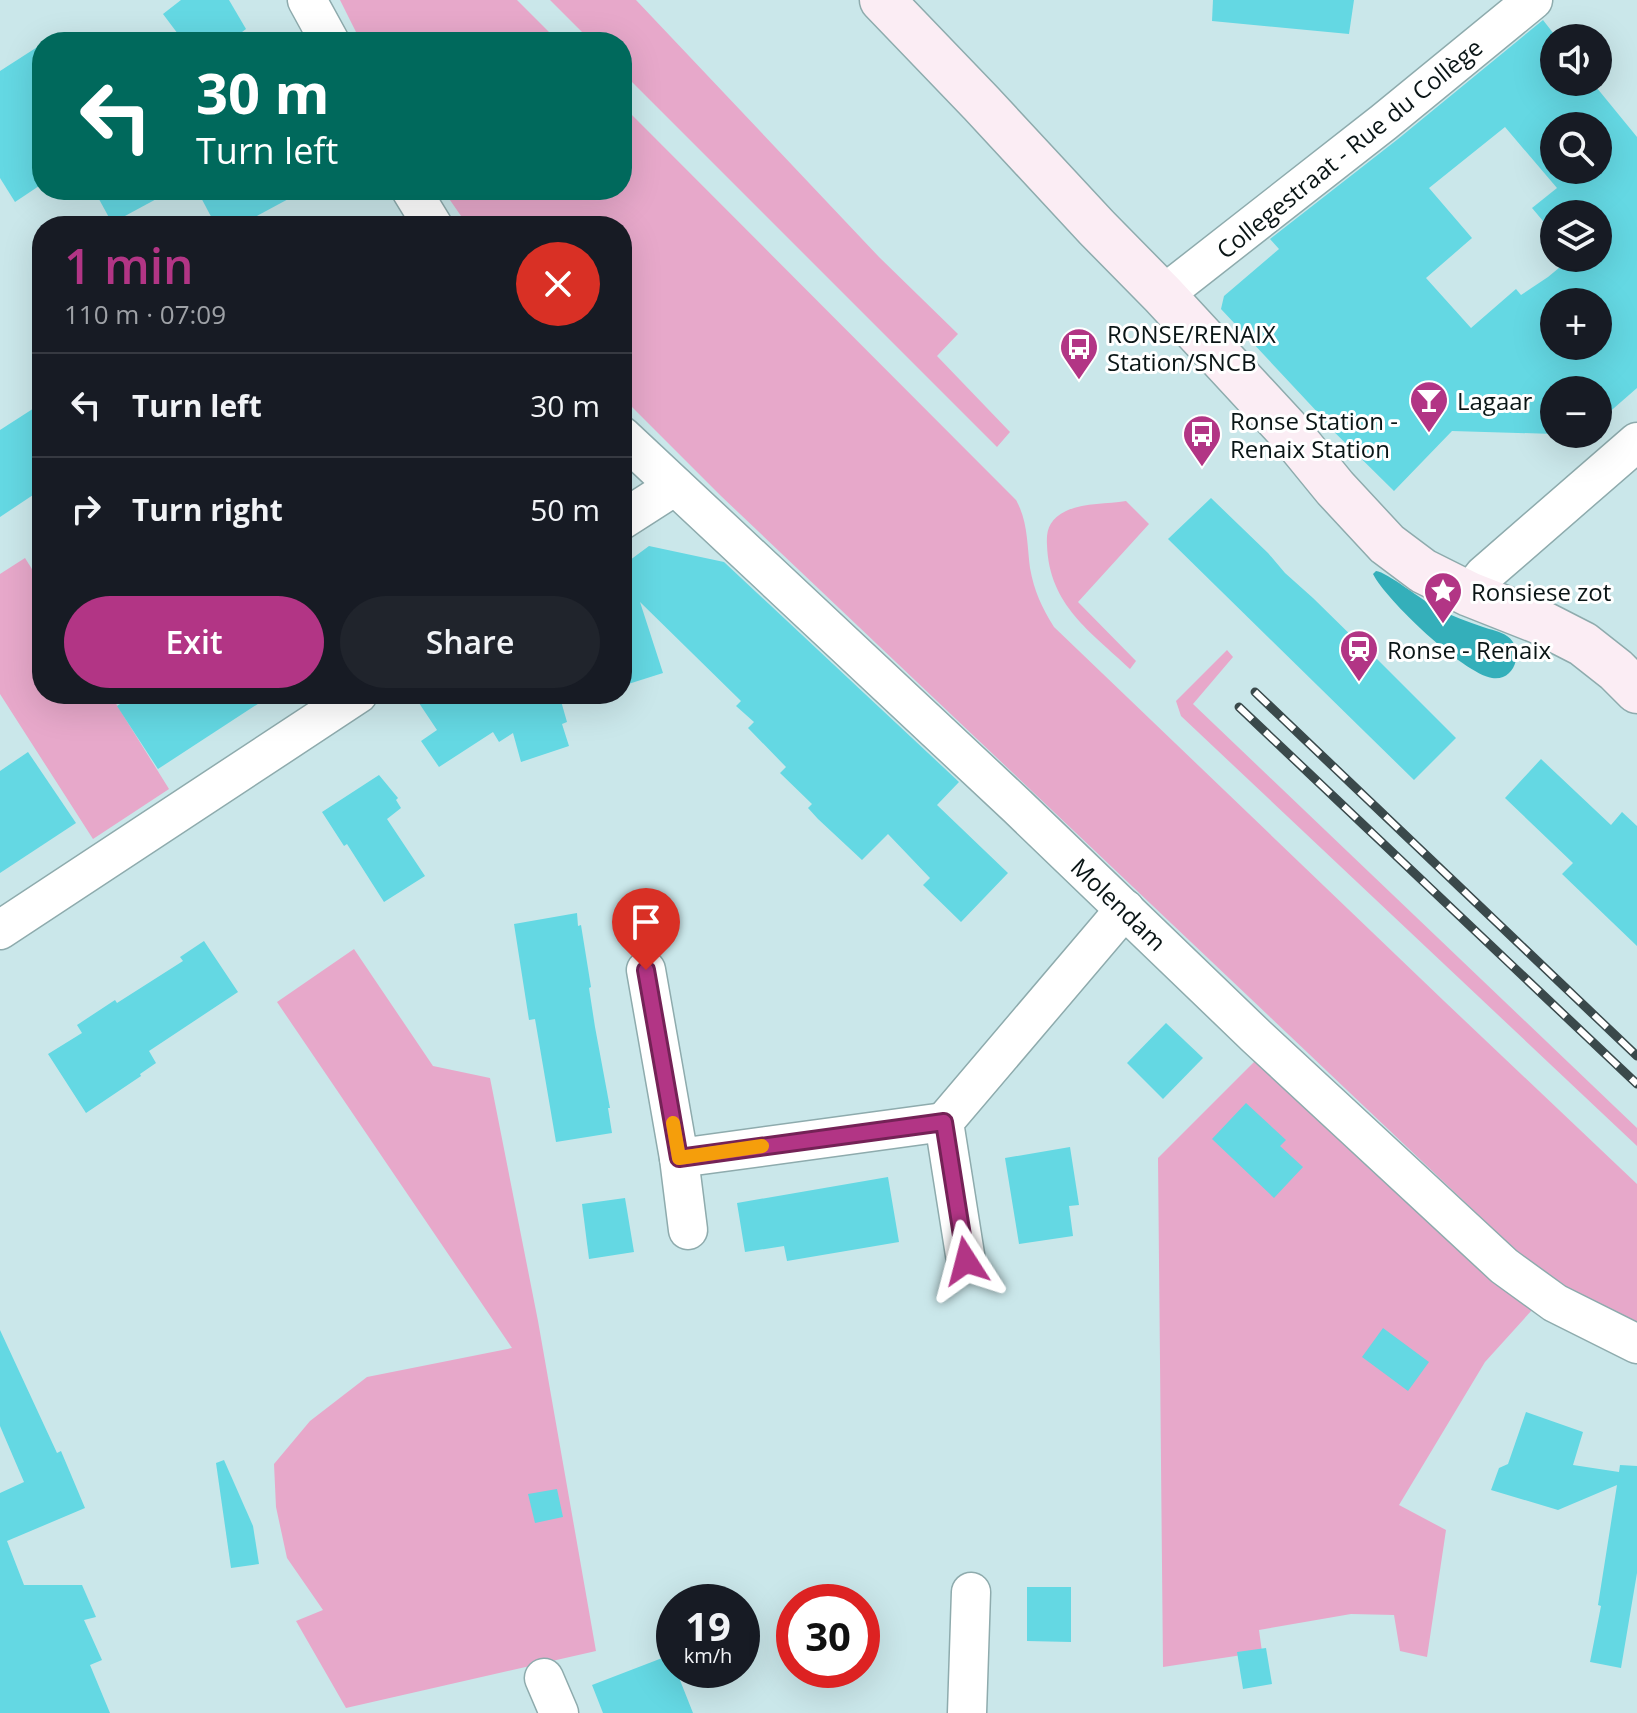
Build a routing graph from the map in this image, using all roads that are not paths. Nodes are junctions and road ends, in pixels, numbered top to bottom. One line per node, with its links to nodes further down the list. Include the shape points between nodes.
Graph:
1 (307, 0): 4 (street)
2 (882, 0): 5 (street)
3 (1533, 0): 5 (street, Collegestraat - Rue du Collège)
4 (325, 32)
5 (1163, 295): 10 (street, via 1387,544 1423,571)
6 (1637, 442): 10 (street, via 1484,575)
7 (632, 445): 8 (street, Molendam)
8 (675, 486): 9 (street); 13 (street, Molendam)
9 (632, 514)
10 (1469, 594): 11 (street, via 1583,644)
11 (1637, 691)
12 (343, 704): 14 (street)
13 (1125, 909): 16 (street); 20 (street, Molendam, via 1504,1266 1555,1303)
14 (0, 930)
15 (646, 970): 17 (street)
16 (944, 1122): 17 (street); 19 (street)
17 (679, 1158): 18 (street)
18 (688, 1230)
19 (966, 1261)
20 (1637, 1344)
21 (971, 1592): 24 (street)
22 (544, 1678): 23 (street)
23 (559, 1713)
24 (967, 1713)

